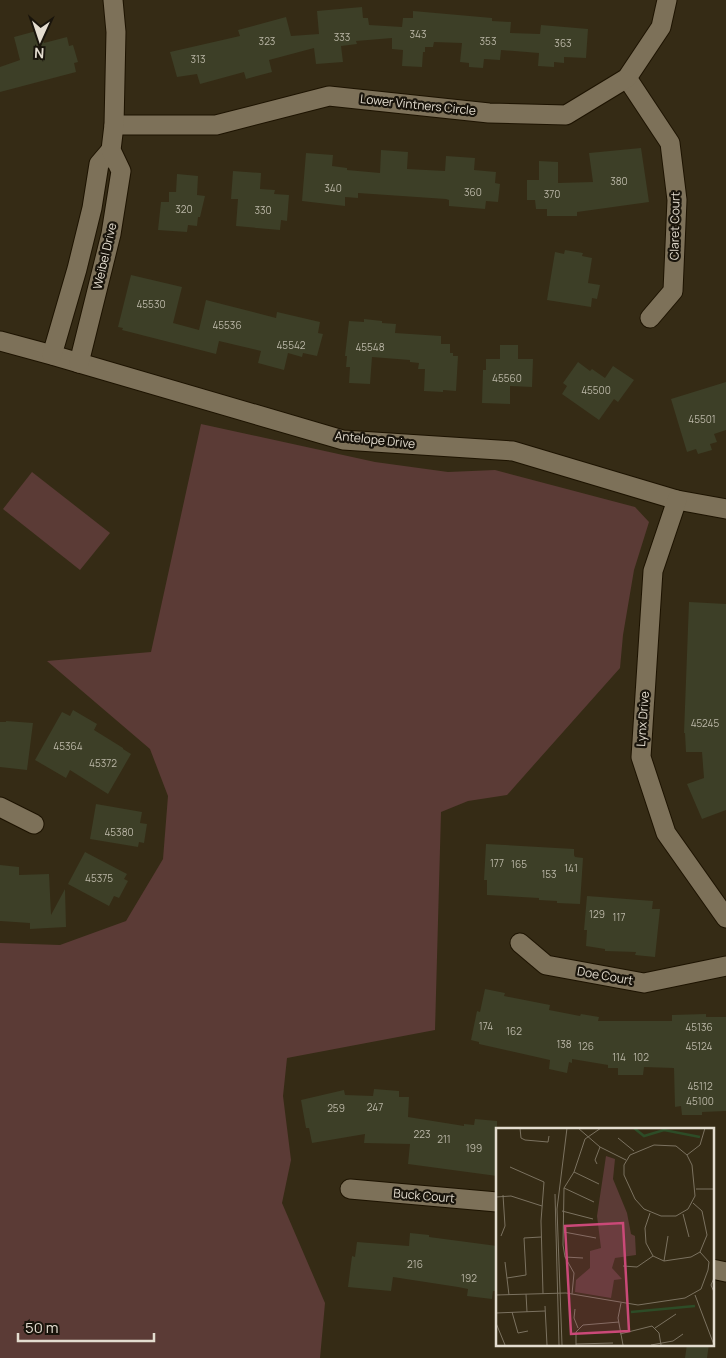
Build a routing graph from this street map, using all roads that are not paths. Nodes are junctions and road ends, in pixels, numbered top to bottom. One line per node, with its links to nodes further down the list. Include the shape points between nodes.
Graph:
1 (113, 0): 4 (street, Weibel Drive, via 116,32)
2 (667, 0): 3 (street, Lower Vintners Circle, via 661,27)
3 (627, 78): 4 (street, Lower Vintners Circle, via 566,115 489,113 330,96 216,125); 6 (street, Claret Court, via 670,143 677,200 673,291)
4 (114, 125): 5 (street, Weibel Drive)
5 (111, 150): 8 (street, Weibel Drive, via 99,164 77,269); 9 (street, Weibel Drive, via 121,170 111,234)
6 (650, 318)
7 (0, 341): 8 (street, Antelope Drive)
8 (52, 354): 9 (street, Antelope Drive)
9 (79, 363): 10 (street, Antelope Drive, via 343,440 513,451)
10 (677, 500): 11 (street, Antelope Drive); 14 (street, Lynx Drive, via 653,571 641,756 666,833)
11 (726, 509)
12 (0, 806): 13 (street)
13 (34, 824)
14 (726, 918)
15 (520, 944): 16 (street, Doe Court, via 546,965 644,983)
16 (726, 966)
17 (350, 1189): 18 (street, Buck Court)
18 (496, 1202)

